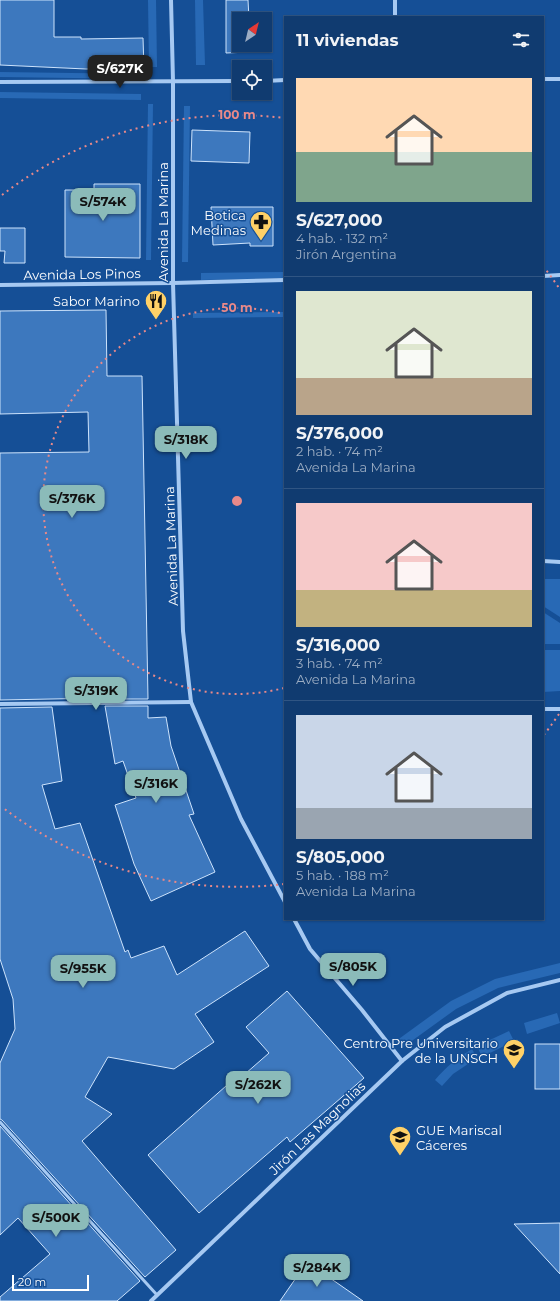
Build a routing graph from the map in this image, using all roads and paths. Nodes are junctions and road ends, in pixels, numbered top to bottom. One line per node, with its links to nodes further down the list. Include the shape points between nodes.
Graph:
1 (171, 0): 8 (street, Avenida La Marina)
2 (395, 0): 3 (street)
3 (395, 16)
4 (544, 79): 5 (street)
5 (560, 79)
6 (272, 80): 7 (street)
7 (284, 80)
8 (173, 81): 9 (street); 10 (street); 14 (street, Avenida La Marina)
9 (232, 81)
10 (0, 82)
11 (560, 275): 12 (street)
12 (544, 276)
13 (284, 280): 14 (street, Avenida Los Pinos)
14 (173, 283): 15 (street, Avenida Los Pinos); 18 (street, Avenida La Marina, via 183,631)
15 (0, 285)
16 (544, 562): 17 (street)
17 (560, 562)
18 (191, 702): 19 (street); 22 (street, Avenida La Marina, via 241,819)
19 (0, 704)
20 (544, 709): 21 (street)
21 (560, 709)
22 (284, 900)
23 (295, 920): 25 (street, via 310,949)
24 (560, 980): 25 (street, Jirón Las Magnolias, via 506,993 445,1027)
25 (402, 1061): 27 (street, Jirón Las Magnolias)
26 (0, 1122): 27 (lane)
27 (157, 1295): 28 (street, Jirón Las Magnolias)
28 (151, 1301)

